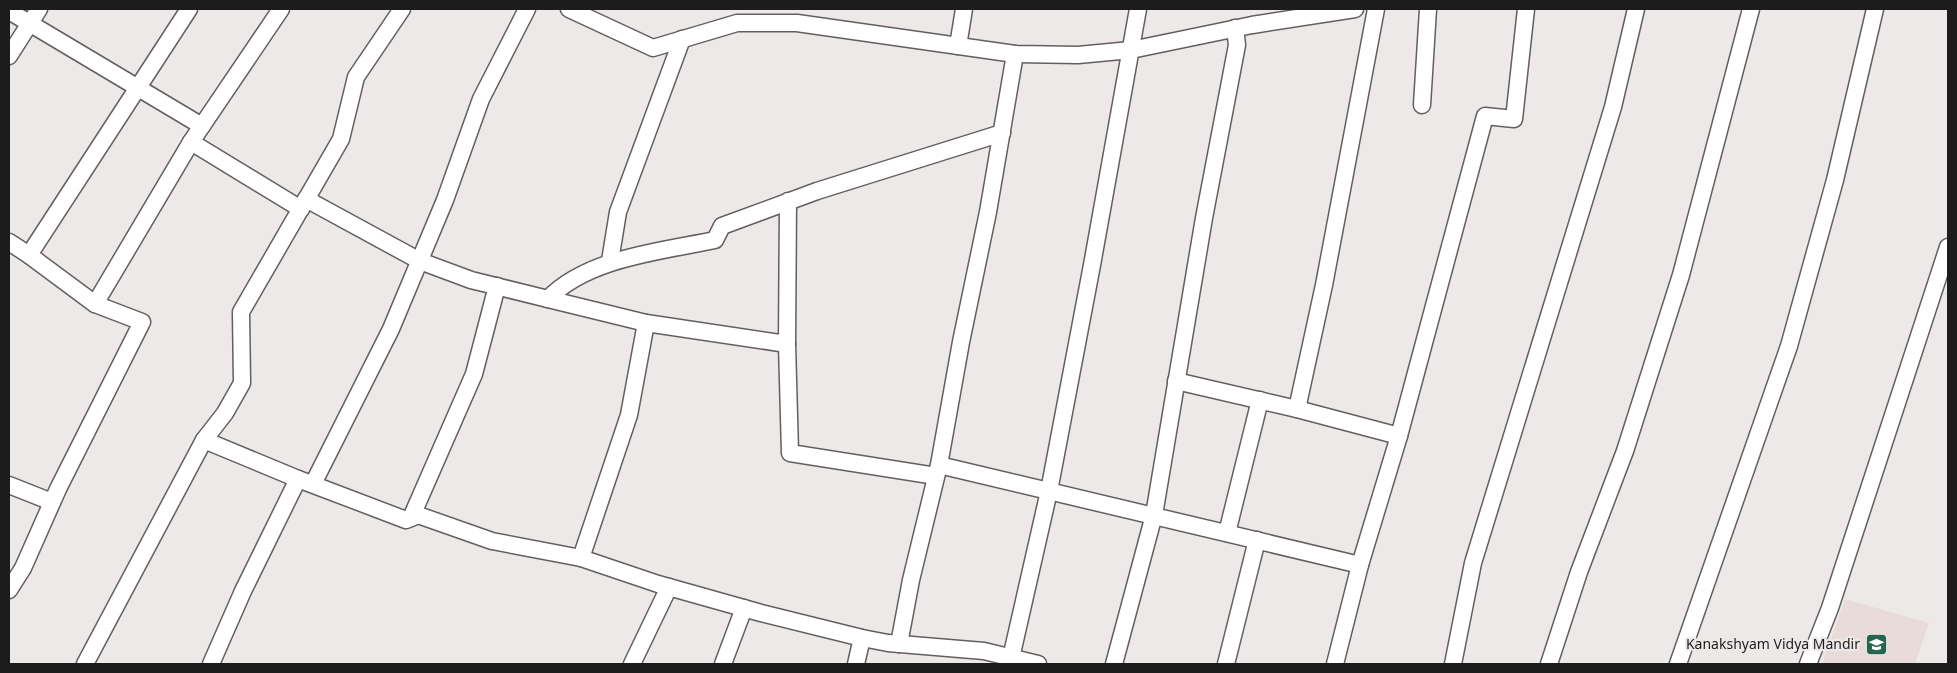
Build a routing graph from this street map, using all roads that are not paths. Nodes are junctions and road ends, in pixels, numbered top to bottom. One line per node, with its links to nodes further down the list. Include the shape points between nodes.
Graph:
1 (39, 9): 20 (street)
2 (189, 9): 27 (street)
3 (281, 9): 29 (street)
4 (402, 9): 33 (street, via 356,77 341,139)
5 (527, 9): 37 (street, via 481,98)
6 (569, 9): 22 (street, via 653,48)
7 (964, 9): 23 (street)
8 (1138, 9): 24 (street)
9 (1355, 9): 16 (street)
10 (1376, 9): 46 (street)
11 (1428, 9): 28 (street)
12 (1526, 9): 47 (street, via 1514,119 1485,116)
13 (1636, 9): 76 (street, via 1613,107 1472,563)
14 (1751, 9): 77 (street, via 1681,275 1626,451 1579,572)
15 (1876, 9): 78 (street, via 1835,180 1789,346)
16 (1338, 10): 19 (street)
17 (9, 11): 20 (street)
18 (798, 16): 22 (street, via 737,23); 23 (street)
19 (1251, 17): 21 (street)
20 (29, 24): 26 (street); 27 (street)
21 (1235, 28): 24 (street); 44 (street, via 1237,45)
22 (682, 39): 38 (street, via 618,212)
23 (958, 46): 25 (street)
24 (1131, 50): 25 (street, via 1078,55); 52 (street)
25 (1015, 54): 30 (street)
26 (9, 56)
27 (136, 88): 29 (street); 36 (street)
28 (1422, 105)
29 (202, 126): 31 (street)
30 (1002, 133): 32 (street); 49 (street)
31 (191, 142): 33 (street); 41 (street)
32 (788, 202): 38 (street, via 722,226 715,240); 43 (street)
33 (304, 204): 37 (street); 48 (street, via 241,312 242,383 226,413)
34 (9, 242): 36 (street)
35 (1948, 246): 79 (street, via 1833,599)
36 (29, 255): 41 (street)
37 (420, 261): 39 (street); 50 (street, via 391,329)
38 (610, 262): 40 (street, via 559,288)
39 (497, 286): 40 (street); 55 (street, via 474,374)
40 (548, 299): 42 (street)
41 (95, 304): 53 (street, via 142,322)
42 (646, 323): 43 (street); 58 (street, via 629,415)
43 (788, 344): 49 (street, via 790,453)
44 (1176, 381): 45 (street); 54 (street)
45 (1260, 400): 46 (street); 56 (street)
46 (1297, 409): 47 (street)
47 (1399, 436): 59 (street)
48 (204, 440): 50 (street); 67 (street)
49 (937, 471): 52 (street); 64 (street)
50 (305, 482): 55 (street, via 406,520); 68 (street, via 243,591)
51 (9, 484): 53 (street)
52 (1049, 491): 54 (street); 66 (street)
53 (52, 502): 61 (street, via 23,568)
54 (1154, 515): 56 (street); 73 (street)
55 (411, 518): 58 (street, via 418,515 492,541)
56 (1227, 533): 57 (street)
57 (1257, 540): 59 (street); 74 (street)
58 (582, 558): 60 (street)
59 (1360, 565): 75 (street)
60 (669, 587): 62 (street); 69 (street)
61 (9, 590)
62 (744, 608): 63 (street); 70 (street)
63 (862, 638): 64 (street); 71 (street)
64 (899, 644): 65 (street)
65 (982, 658): 66 (street)
66 (1011, 658): 72 (street)
67 (85, 664)
68 (211, 664)
69 (632, 664)
70 (723, 664)
71 (856, 664)
72 (1038, 664)
73 (1114, 664)
74 (1226, 664)
75 (1335, 664)
76 (1453, 664)
77 (1549, 664)
78 (1678, 664)
79 (1808, 664)

